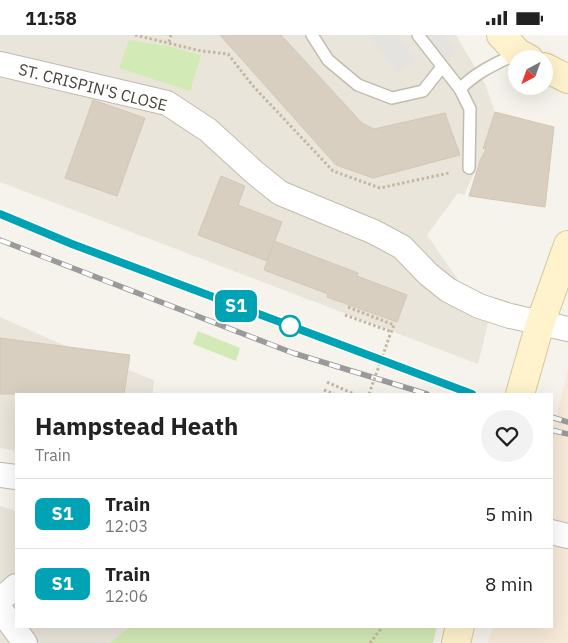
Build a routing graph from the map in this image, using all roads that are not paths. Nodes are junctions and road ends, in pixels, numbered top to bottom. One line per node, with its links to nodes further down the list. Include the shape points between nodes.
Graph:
1 (312, 35): 5 (lane, via 328,60 358,85 392,98 423,91)
2 (418, 35): 5 (lane)
3 (516, 49): 8 (lane)
4 (0, 64): 11 (street, ST. CRISPIN'S CLOSE, via 167,103 208,130 280,193 402,247 448,290 479,306)
5 (442, 67): 8 (lane)
6 (553, 72): 7 (street)
7 (568, 79)
8 (460, 89): 9 (lane, via 470,109)
9 (469, 168)
10 (568, 245): 11 (street)
11 (540, 323): 12 (street, ST. CRISPIN'S CLOSE); 13 (street)
12 (568, 329)
13 (523, 383)
14 (0, 475): 15 (street)
15 (15, 477)
16 (553, 532): 17 (street)
17 (568, 536)
18 (15, 587): 19 (street)
19 (0, 600)
20 (0, 609): 22 (street)
21 (460, 628): 23 (street)
22 (25, 643)
23 (456, 643)

